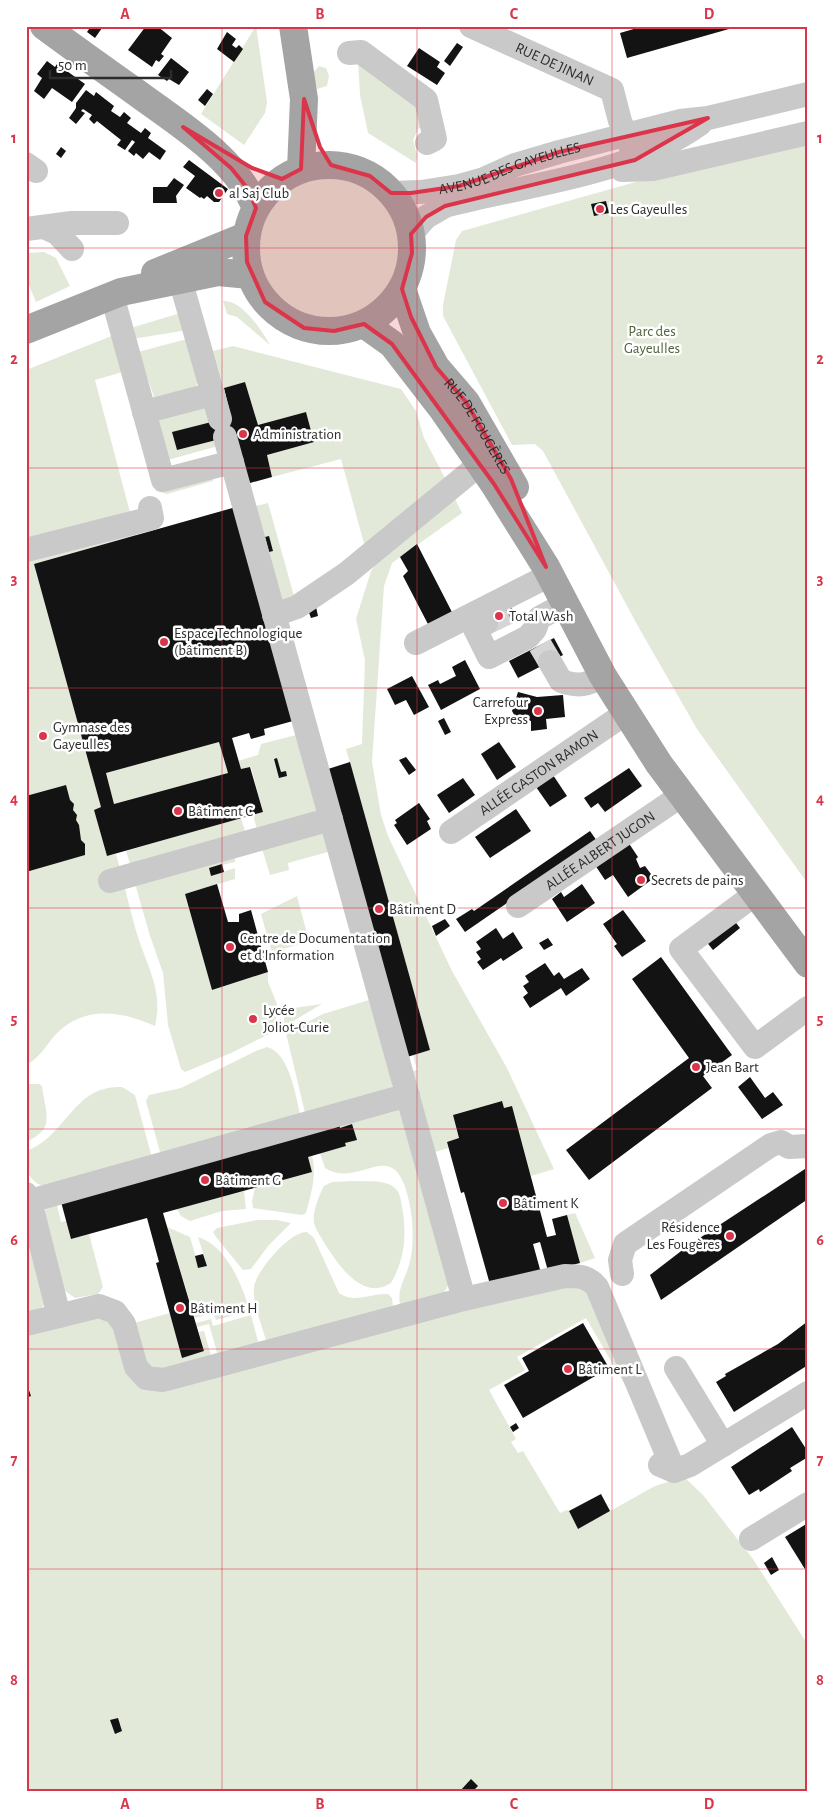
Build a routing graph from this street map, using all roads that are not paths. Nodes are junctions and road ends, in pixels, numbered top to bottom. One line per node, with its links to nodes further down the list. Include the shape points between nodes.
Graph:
1 (44, 26): 8 (main road)
2 (292, 26): 6 (main road)
3 (471, 26): 10 (street, RUE DE JINAN, via 612,90)
4 (350, 53): 11 (street, via 361,52 426,100 435,139)
5 (808, 94): 7 (street, AVENUE DES GAYEULLES)
6 (304, 99): 13 (main road, via 320,147); 15 (main road)
7 (708, 118): 10 (street, AVENUE DES GAYEULLES); 12 (street, AVENUE DES GAYEULLES)
8 (183, 127): 15 (main road, via 252,168); 17 (main road, via 231,168 248,189)
9 (808, 133): 14 (street, via 653,169)
10 (627, 135): 12 (street); 16 (street, AVENUE DES GAYEULLES, via 515,165 459,186)
11 (427, 143)
12 (635, 160): 14 (street, AVENUE DES GAYEULLES)
13 (331, 165): 15 (main road); 16 (main road, via 345,166 370,176)
14 (600, 170): 20 (street, AVENUE DES GAYEULLES, via 445,206 426,216)
15 (292, 174): 17 (main road, via 268,192)
16 (391, 193): 20 (main road)
17 (256, 208): 21 (main road)
18 (117, 223): 19 (street, via 72,223)
19 (35, 228): 22 (street, via 57,233)
20 (411, 234): 25 (main road, via 410,262)
21 (246, 236): 23 (main road); 24 (main road)
22 (72, 249)
23 (178, 273): 24 (main road); 26 (main road); 29 (street)
24 (250, 275): 27 (main road, via 265,302 296,325 334,331)
25 (402, 289): 27 (main road, via 379,315); 35 (main road, RUE DE FOUGÈRES, via 417,333 436,368 466,402 511,479)
26 (117, 294): 28 (main road); 30 (street)
27 (364, 324): 32 (main road, via 392,344)
28 (26, 330)
29 (213, 394): 30 (street); 31 (street)
30 (144, 412): 31 (street, via 163,480)
31 (232, 462): 38 (street)
32 (480, 464): 35 (main road); 38 (street, via 346,574 297,607)
33 (150, 508): 34 (street, via 152,518)
34 (26, 550)
35 (548, 571): 36 (main road); 41 (street)
36 (565, 604): 40 (street); 42 (main road)
37 (513, 610): 40 (street, via 528,608)
38 (274, 614): 45 (street)
39 (486, 623): 40 (street, via 475,629 489,657 528,637)
40 (541, 639): 42 (street, via 561,681 575,686 589,684)
41 (416, 643)
42 (603, 676): 43 (main road)
43 (626, 713): 44 (main road); 46 (street, ALLÉE GASTON RAMON)
44 (682, 795): 48 (main road); 49 (street, ALLÉE ALBERT JUGON)
45 (331, 819): 47 (street); 52 (street)
46 (451, 832)
47 (110, 881)
48 (754, 894): 50 (main road); 51 (street, via 681,949 755,1048)
49 (518, 906)
50 (808, 964)
51 (808, 1008)
52 (408, 1095): 54 (street); 56 (street)
53 (808, 1146): 55 (street, via 789,1147 781,1142 771,1145 625,1244 620,1260)
54 (28, 1197): 57 (street)
55 (622, 1274)
56 (464, 1299): 57 (street, via 164,1380 146,1378 136,1367 124,1324 116,1312 99,1306); 63 (street, via 565,1276 590,1280 599,1292)
57 (59, 1316): 58 (street)
58 (26, 1324)
59 (676, 1368): 61 (street)
60 (807, 1397): 61 (street)
61 (723, 1445): 63 (street)
62 (652, 1461): 63 (street)
63 (682, 1468)
64 (808, 1504): 65 (street)
65 (751, 1539)

